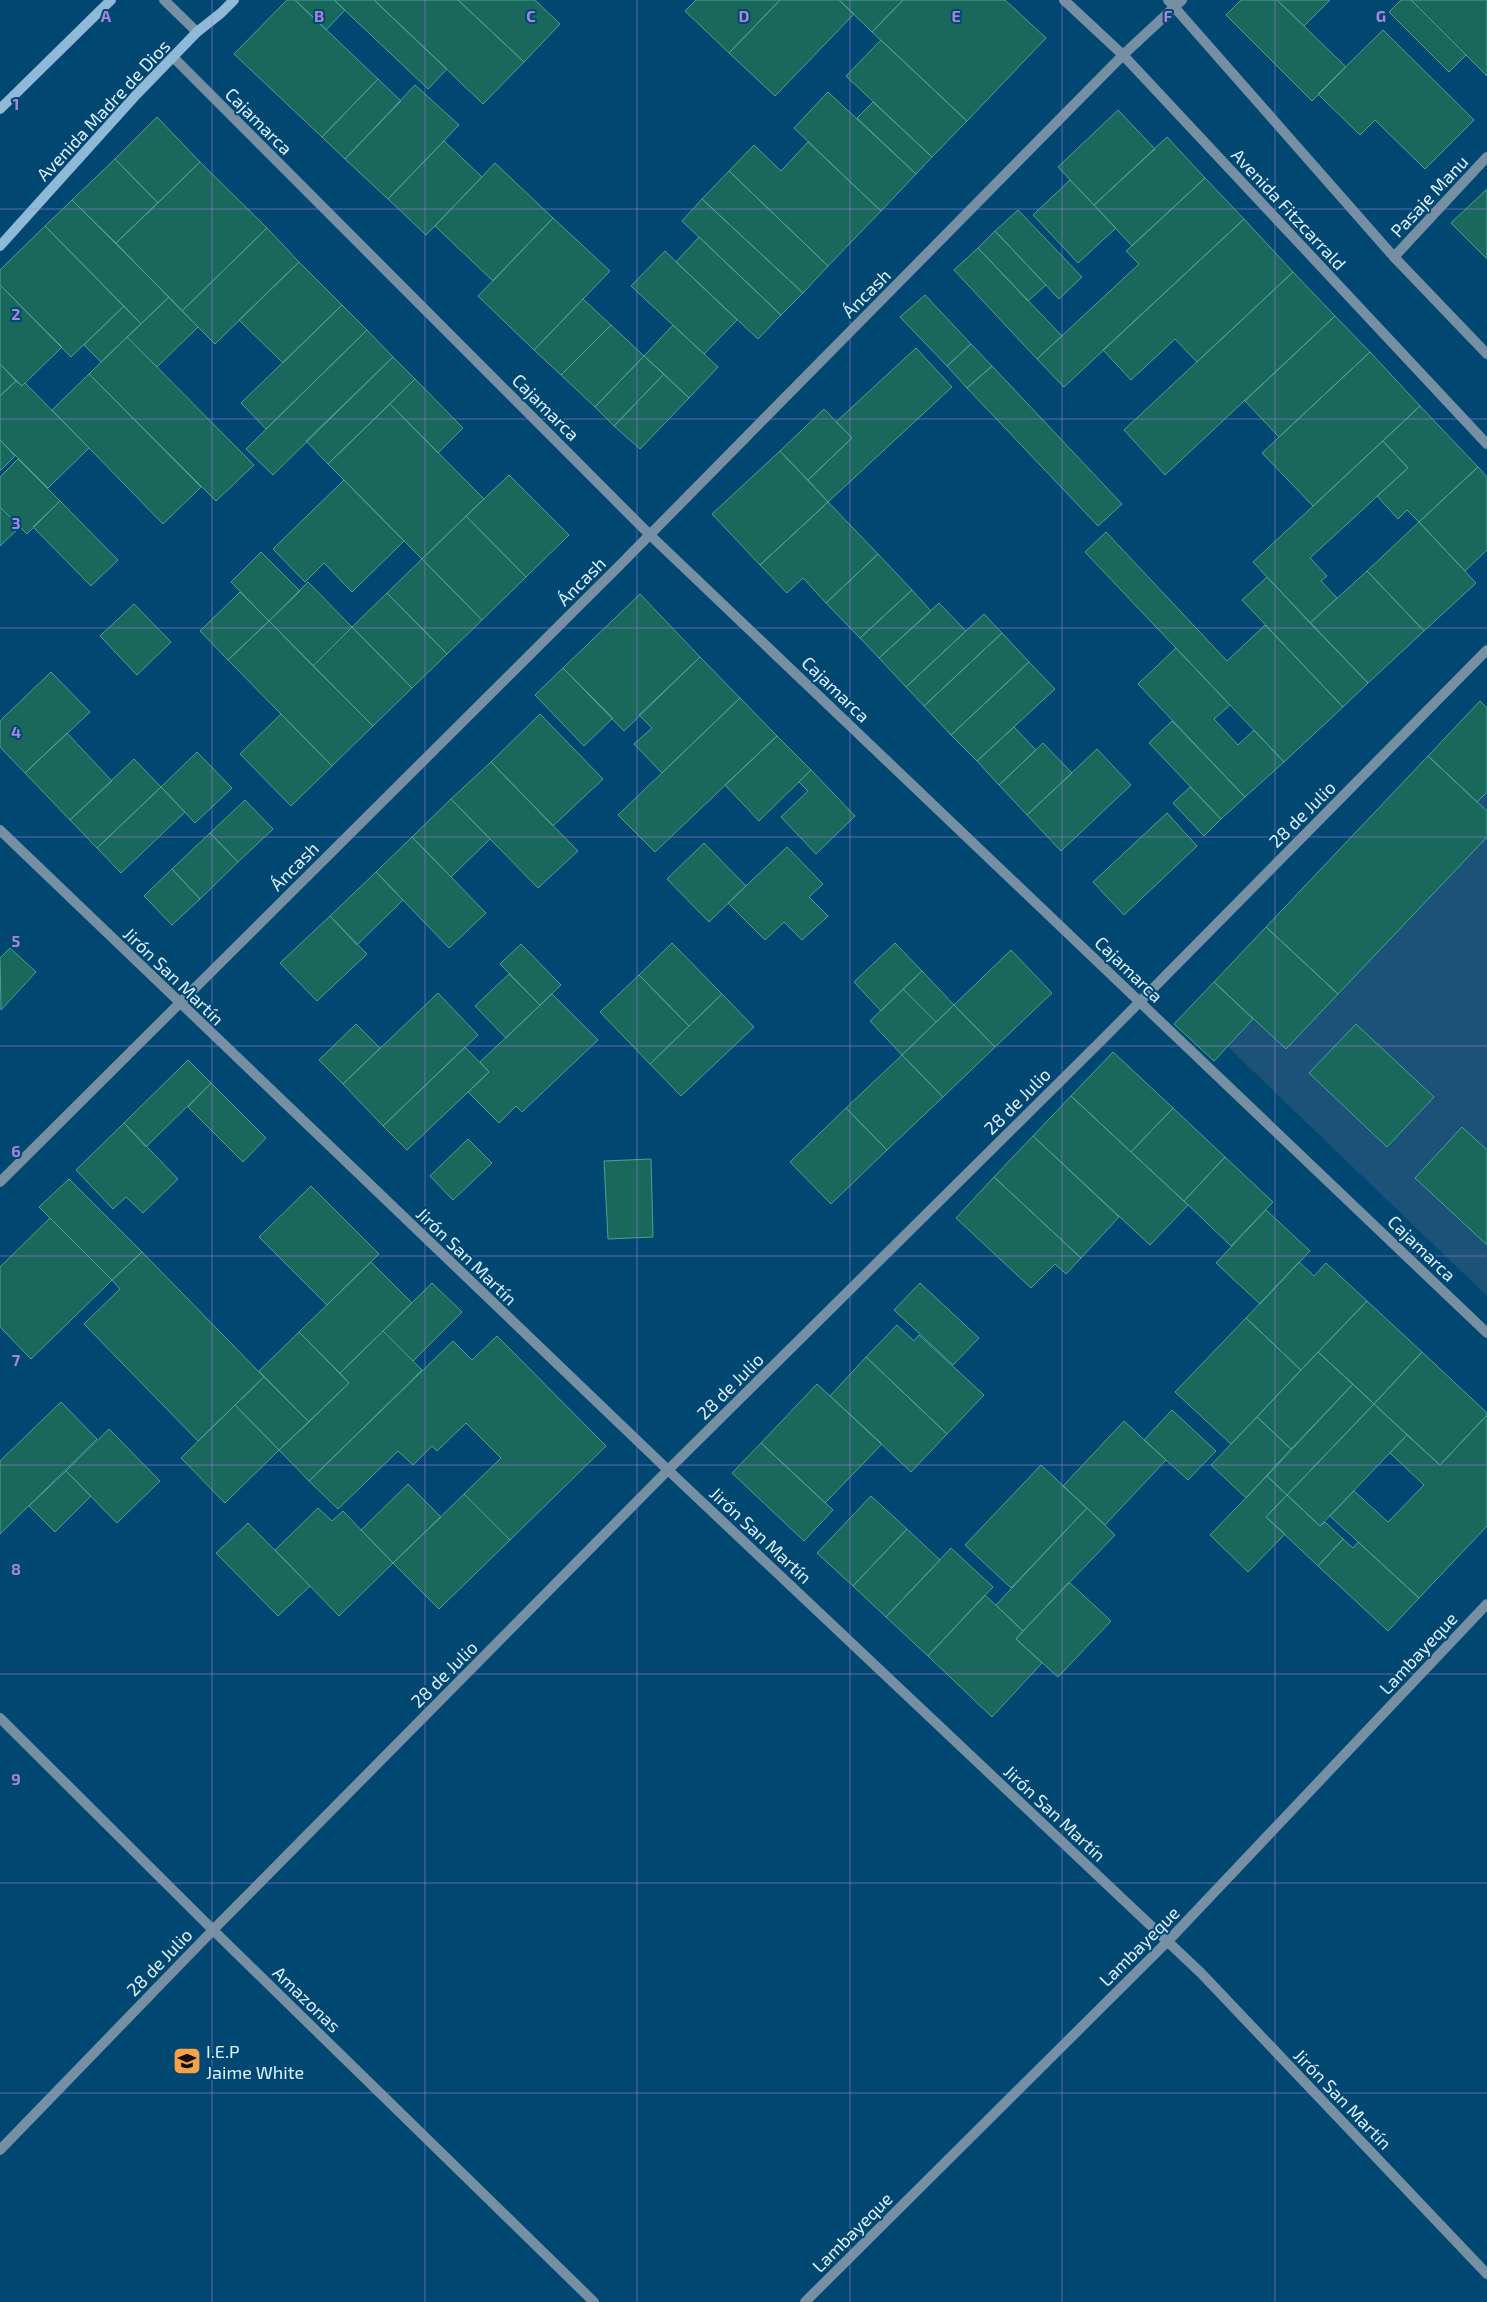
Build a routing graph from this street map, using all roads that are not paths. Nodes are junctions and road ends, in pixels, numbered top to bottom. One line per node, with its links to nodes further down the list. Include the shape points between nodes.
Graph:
1 (111, 0): 9 (main road)
2 (164, 0): 6 (street)
3 (234, 0): 6 (main road, Avenida Madre de Dios)
4 (1064, 0): 7 (street, Avenida Fitzcarrald)
5 (1175, 2): 7 (street, Áncash); 12 (street)
6 (197, 32): 8 (main road, Avenida Madre de Dios)
7 (1123, 55): 14 (street, Avenida Fitzcarrald); 15 (street, Áncash)
8 (173, 57): 11 (main road, Avenida Madre de Dios); 15 (street, Cajamarca)
9 (0, 109)
10 (1487, 157): 12 (street, Pasaje Manu)
11 (0, 246)
12 (1394, 256): 13 (street)
13 (1487, 354)
14 (1487, 444)
15 (650, 534): 18 (street, Cajamarca); 19 (street, Áncash)
16 (1487, 650): 18 (street, 28 de Julio)
17 (0, 830): 19 (street, Jirón San Martín)
18 (1139, 1001): 21 (street, Cajamarca); 22 (street, 28 de Julio)
19 (179, 1003): 20 (street, Áncash); 22 (street, Jirón San Martín)
20 (0, 1182)
21 (1487, 1333)
22 (668, 1470): 25 (street, 28 de Julio); 26 (street, Jirón San Martín)
23 (1487, 1604): 26 (street, Lambayeque)
24 (0, 1718): 25 (street, Amazonas)
25 (213, 1930): 27 (street, 28 de Julio); 29 (street, Amazonas)
26 (1168, 1941): 28 (street, Jirón San Martín); 30 (street, Lambayeque)
27 (0, 2150)
28 (1487, 2274)
29 (594, 2302)
30 (805, 2302)

